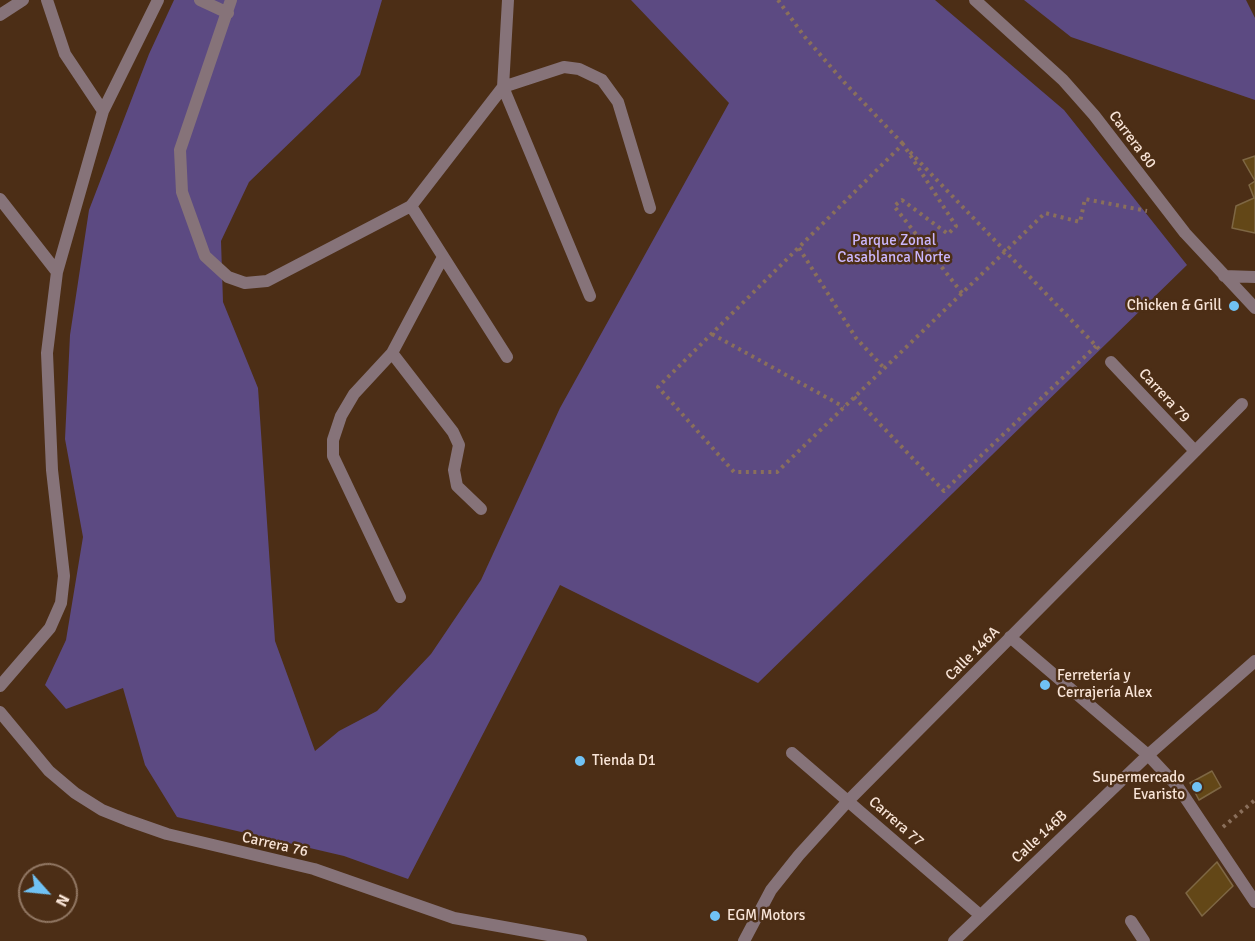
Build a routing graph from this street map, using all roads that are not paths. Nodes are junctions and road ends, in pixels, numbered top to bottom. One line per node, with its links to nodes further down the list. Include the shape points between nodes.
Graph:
1 (22, 0): 9 (street)
2 (47, 0): 11 (street, via 65,54)
3 (158, 0): 11 (street)
4 (200, 0): 8 (street)
5 (231, 0): 8 (street)
6 (508, 0): 10 (street)
7 (975, 0): 17 (street, Carrera 80, via 1063,80 1170,215)
8 (228, 13): 13 (street, via 180,150 182,192 205,256 228,277 246,283 267,281)
9 (0, 15)
10 (503, 87): 13 (street); 14 (street, via 564,67 602,80 618,102); 19 (street)
11 (103, 111): 16 (street)
12 (0, 199): 16 (street)
13 (411, 206): 15 (street)
14 (650, 208)
15 (443, 257): 21 (street); 22 (street)
16 (57, 272): 30 (street, via 47,353 52,470 64,576 61,603 50,628)
17 (1224, 276): 18 (street); 20 (street, Carrera 80)
18 (1254, 277)
19 (590, 296)
20 (1255, 308)
21 (392, 353): 26 (street, via 453,432 459,445 454,470 457,486); 27 (street, via 354,394 340,416 333,456)
22 (507, 357)
23 (1111, 362): 25 (street, Carrera 79)
24 (1242, 404): 25 (street, Calle 146A)
25 (1195, 451): 28 (street, Calle 146A)
26 (481, 509)
27 (400, 597)
28 (1010, 638): 33 (street); 34 (street, Calle 146A)
29 (1255, 661): 33 (street, Calle 146B)
30 (0, 686)
31 (0, 712): 38 (street, Carrera 76, via 49,771 102,810 166,834 314,870 454,918)
32 (792, 753): 34 (street, Carrera 77)
33 (1148, 755): 35 (street, via 1178,787); 36 (street, Calle 146B)
34 (848, 801): 36 (street, Carrera 77); 39 (street, Calle 146A, via 771,890)
35 (1255, 902)
36 (980, 915): 40 (street, Calle 146B)
37 (1131, 921): 41 (street)
38 (581, 941)
39 (744, 941)
40 (954, 941)
41 (1144, 941)

